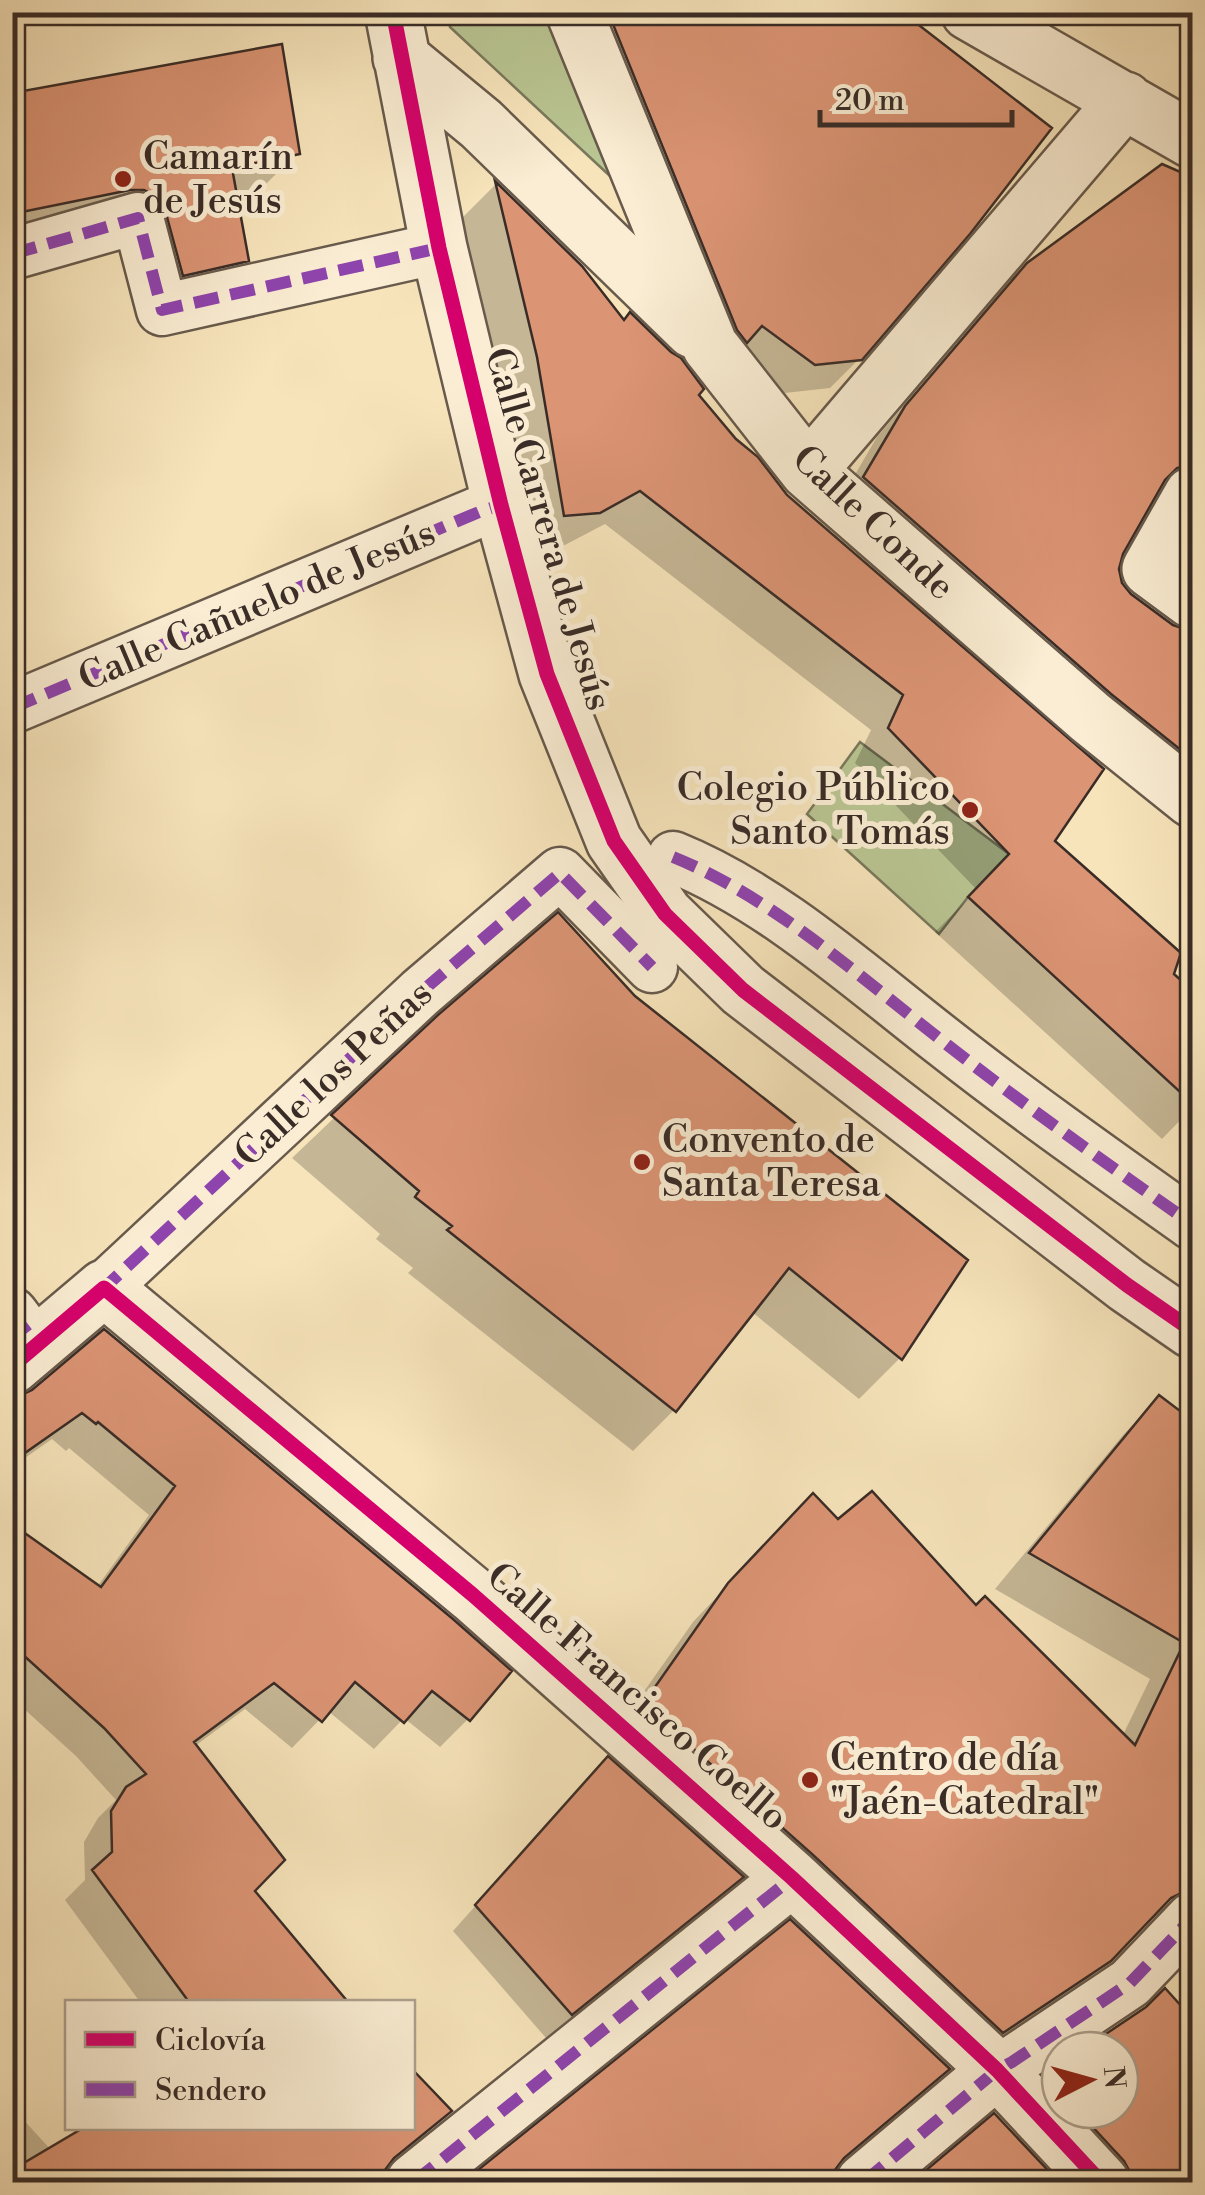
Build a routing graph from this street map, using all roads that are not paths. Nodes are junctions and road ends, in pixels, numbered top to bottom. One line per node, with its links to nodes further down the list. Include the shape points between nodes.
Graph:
1 (574, 12): 8 (street, Calle Conde)
2 (969, 12): 4 (street)
3 (397, 36): 6 (street, Calle Carrera de Jesús); 8 (street)
4 (1124, 100): 5 (street); 9 (street)
5 (1192, 140)
6 (439, 248): 7 (street, via 162,310 138,218); 11 (street, Calle Carrera de Jesús)
7 (12, 254)
8 (710, 346): 9 (street, Calle Conde)
9 (808, 471): 14 (street, Calle Conde)
10 (1192, 495): 12 (street, via 1150,569)
11 (502, 505): 13 (street, Calle Cañuelo de Jesús); 19 (street, Calle Carrera de Jesús, via 547,674 614,842 666,914 743,990)
12 (1192, 600)
13 (12, 708)
14 (1192, 799)
15 (673, 857): 17 (street, via 793,924 991,1080)
16 (652, 968): 18 (street, Calle los Peñas, via 560,872)
17 (1192, 1224)
18 (104, 1288): 20 (street, Calle los Peñas); 21 (street, Calle Francisco Coello, via 473,1596)
19 (1192, 1330)
20 (21, 1342)
21 (792, 1878): 23 (street, Calle Francisco Coello); 24 (street)
22 (1192, 1918): 23 (street, via 1130,1983)
23 (996, 2070): 25 (street); 26 (street, Calle Francisco Coello)
24 (414, 2182)
25 (864, 2182)
26 (1101, 2182)

